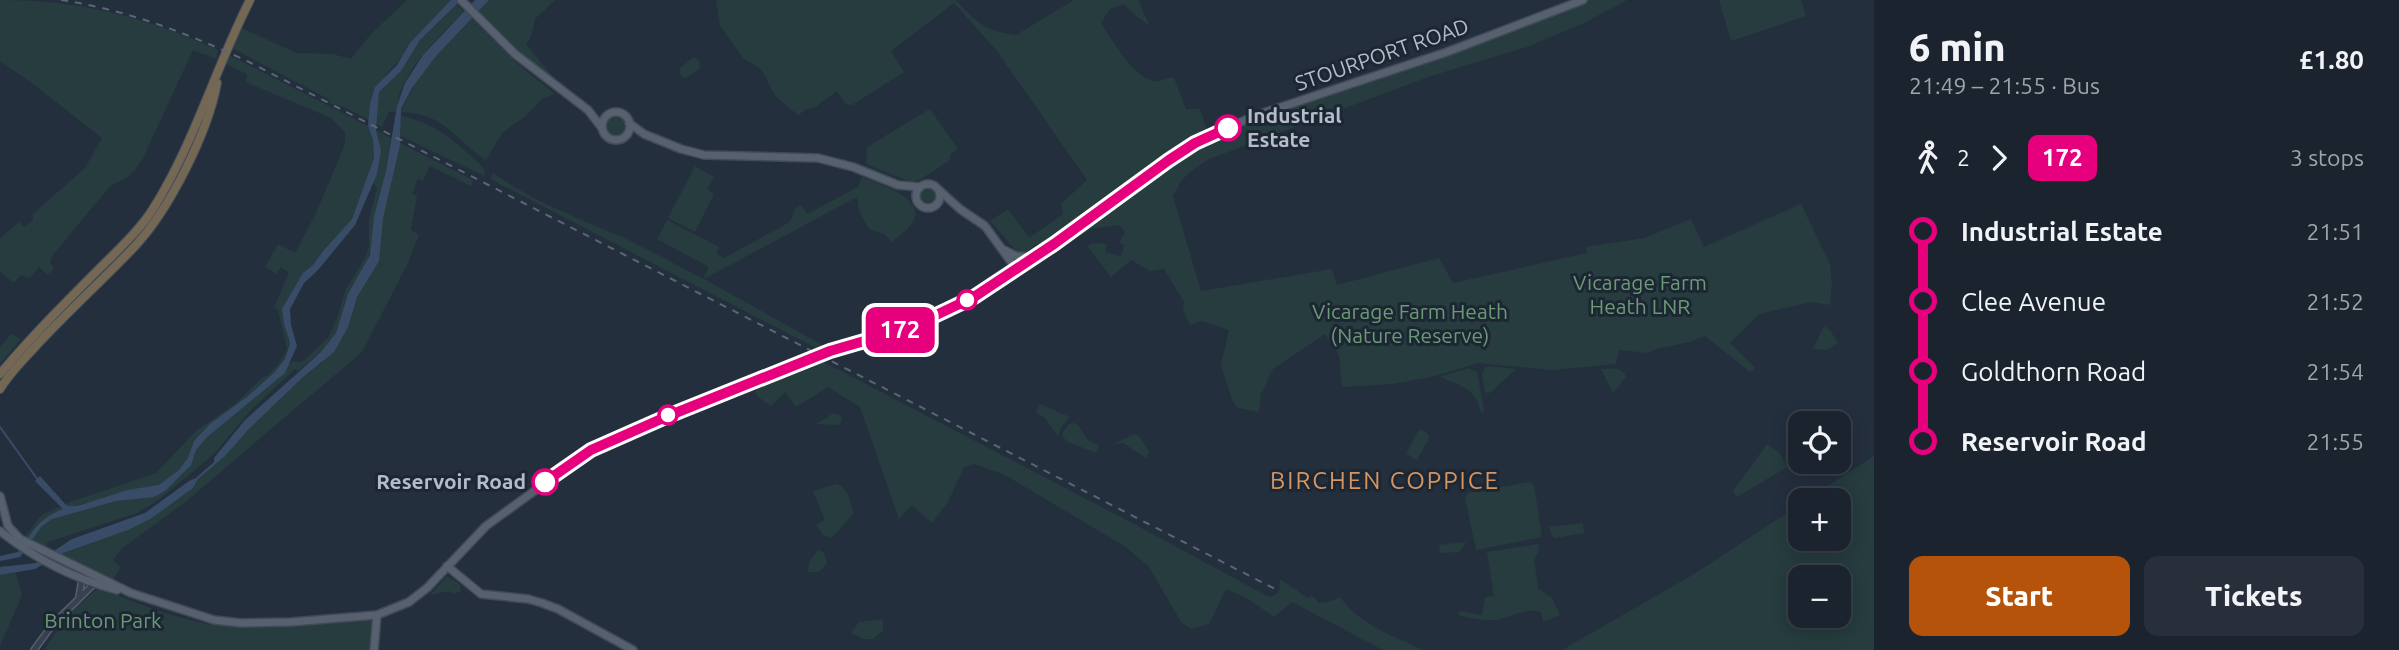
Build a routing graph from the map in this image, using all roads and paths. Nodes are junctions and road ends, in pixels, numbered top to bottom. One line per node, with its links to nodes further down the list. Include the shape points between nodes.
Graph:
1 (248, 0): 19 (highway, via 222,59 215,97 188,164 159,215 138,243)
2 (461, 0): 4 (main road, via 532,69)
3 (1583, 0): 17 (main road, STOURPORT ROAD, via 1209,136)
4 (588, 110): 5 (main road); 7 (main road)
5 (609, 115): 6 (main road, via 620,113); 7 (main road)
6 (629, 123): 8 (main road); 9 (main road)
7 (602, 128): 9 (main road, via 611,139)
8 (644, 134): 9 (main road); 10 (main road, via 715,157 825,159)
9 (624, 138)
10 (898, 186): 11 (main road); 13 (main road)
11 (920, 187): 12 (main road, via 931,184); 13 (main road)
12 (939, 190): 14 (main road); 15 (main road)
13 (917, 200): 14 (main road, via 925,208)
14 (937, 205): 15 (main road)
15 (960, 209): 16 (main road, via 985,226)
16 (1004, 250): 17 (main road); 18 (main road)
17 (1035, 257): 18 (main road, STOURPORT ROAD)
18 (1017, 270): 25 (main road, STOURPORT ROAD, bridge, via 909,328 830,351 591,450 504,511)
19 (46, 328): 20 (highway); 21 (highway)
20 (0, 374)
21 (0, 388)
22 (0, 496): 24 (main road, via 9,528)
23 (0, 531): 24 (main road, via 26,550)
24 (42, 553): 26 (main road, via 52,564); 27 (main road)
25 (447, 566): 29 (main road, via 410,602); 32 (main road, via 481,594 542,603)
26 (82, 579): 27 (main road); 28 (street)
27 (96, 580): 28 (street); 29 (main road, via 214,620 291,622)
28 (77, 600): 30 (street)
29 (377, 615): 31 (main road)
30 (34, 650)
31 (374, 650)
32 (633, 650)

